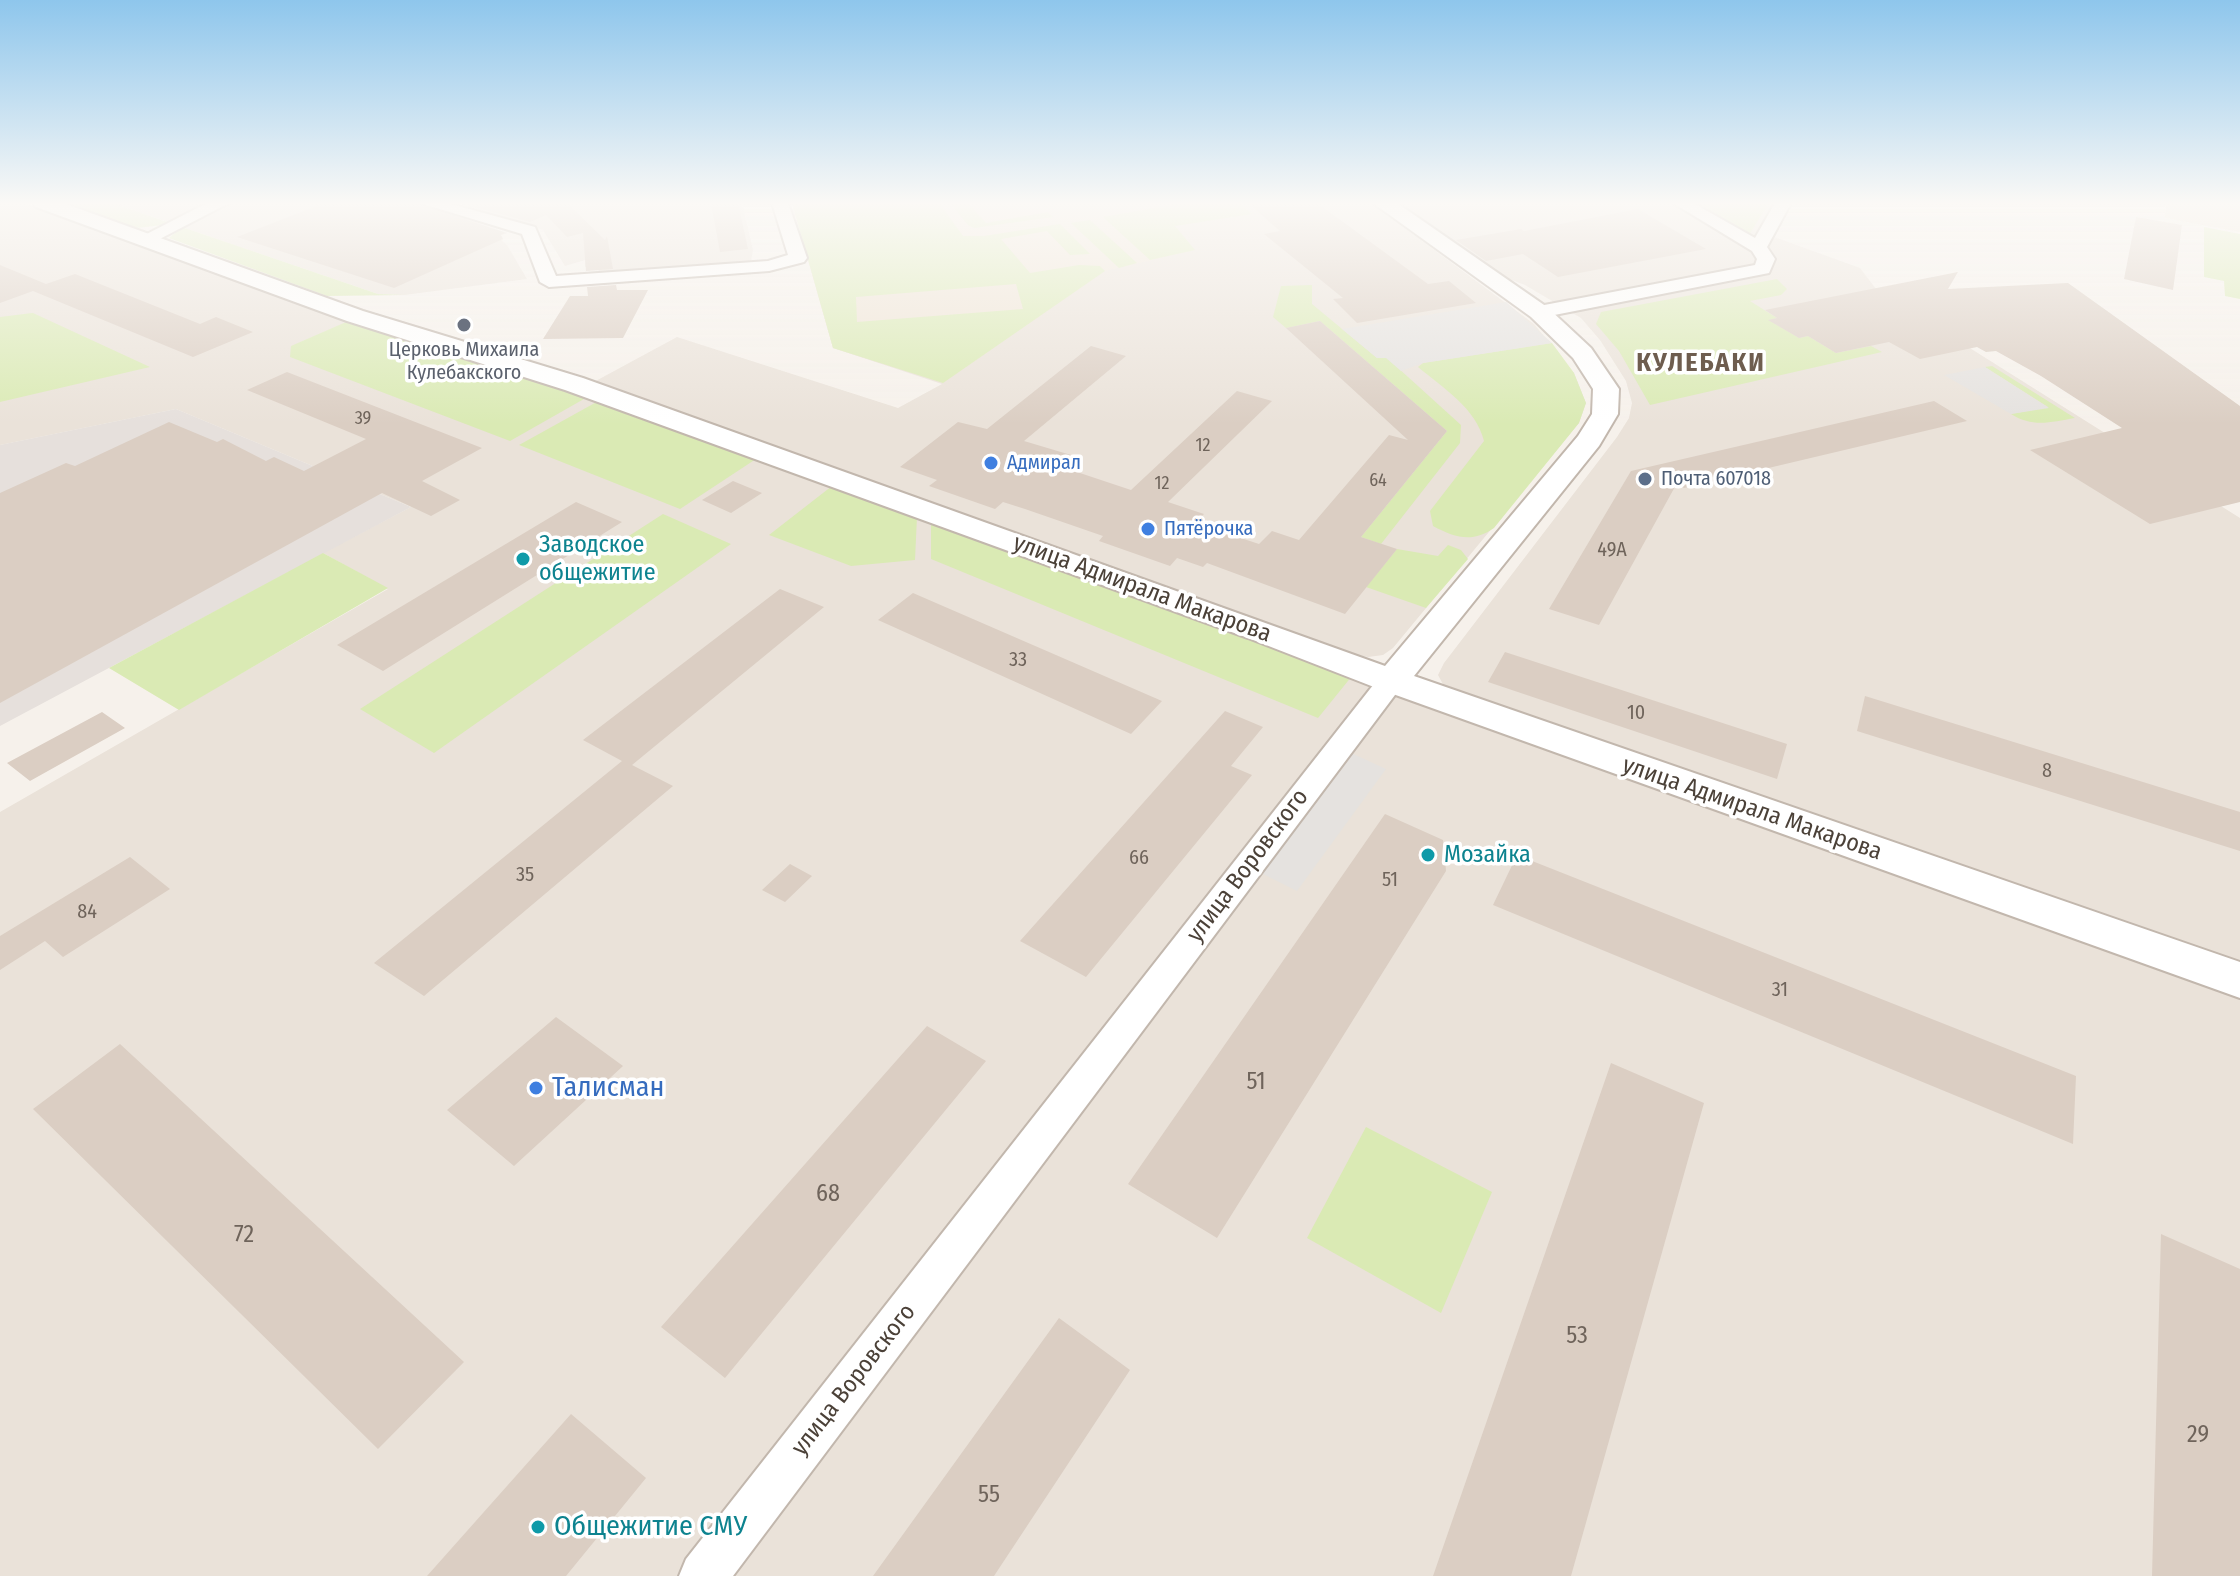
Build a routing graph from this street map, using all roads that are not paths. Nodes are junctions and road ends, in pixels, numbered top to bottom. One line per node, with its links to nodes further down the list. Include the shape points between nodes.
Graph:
1 (248, 277): 7 (street, улица Адмирала Макарова, via 574,384)
2 (547, 277): 3 (street, via 549,282)
3 (624, 277)
4 (1488, 277): 6 (street, улица Воровского)
5 (1724, 277): 6 (street)
6 (1539, 312): 7 (street, улица Воровского, via 1582,353 1606,389 1605,414)
7 (1391, 681): 8 (street, улица Адмирала Макарова); 9 (street, улица Воровского)
8 (2240, 980)
9 (703, 1576)

